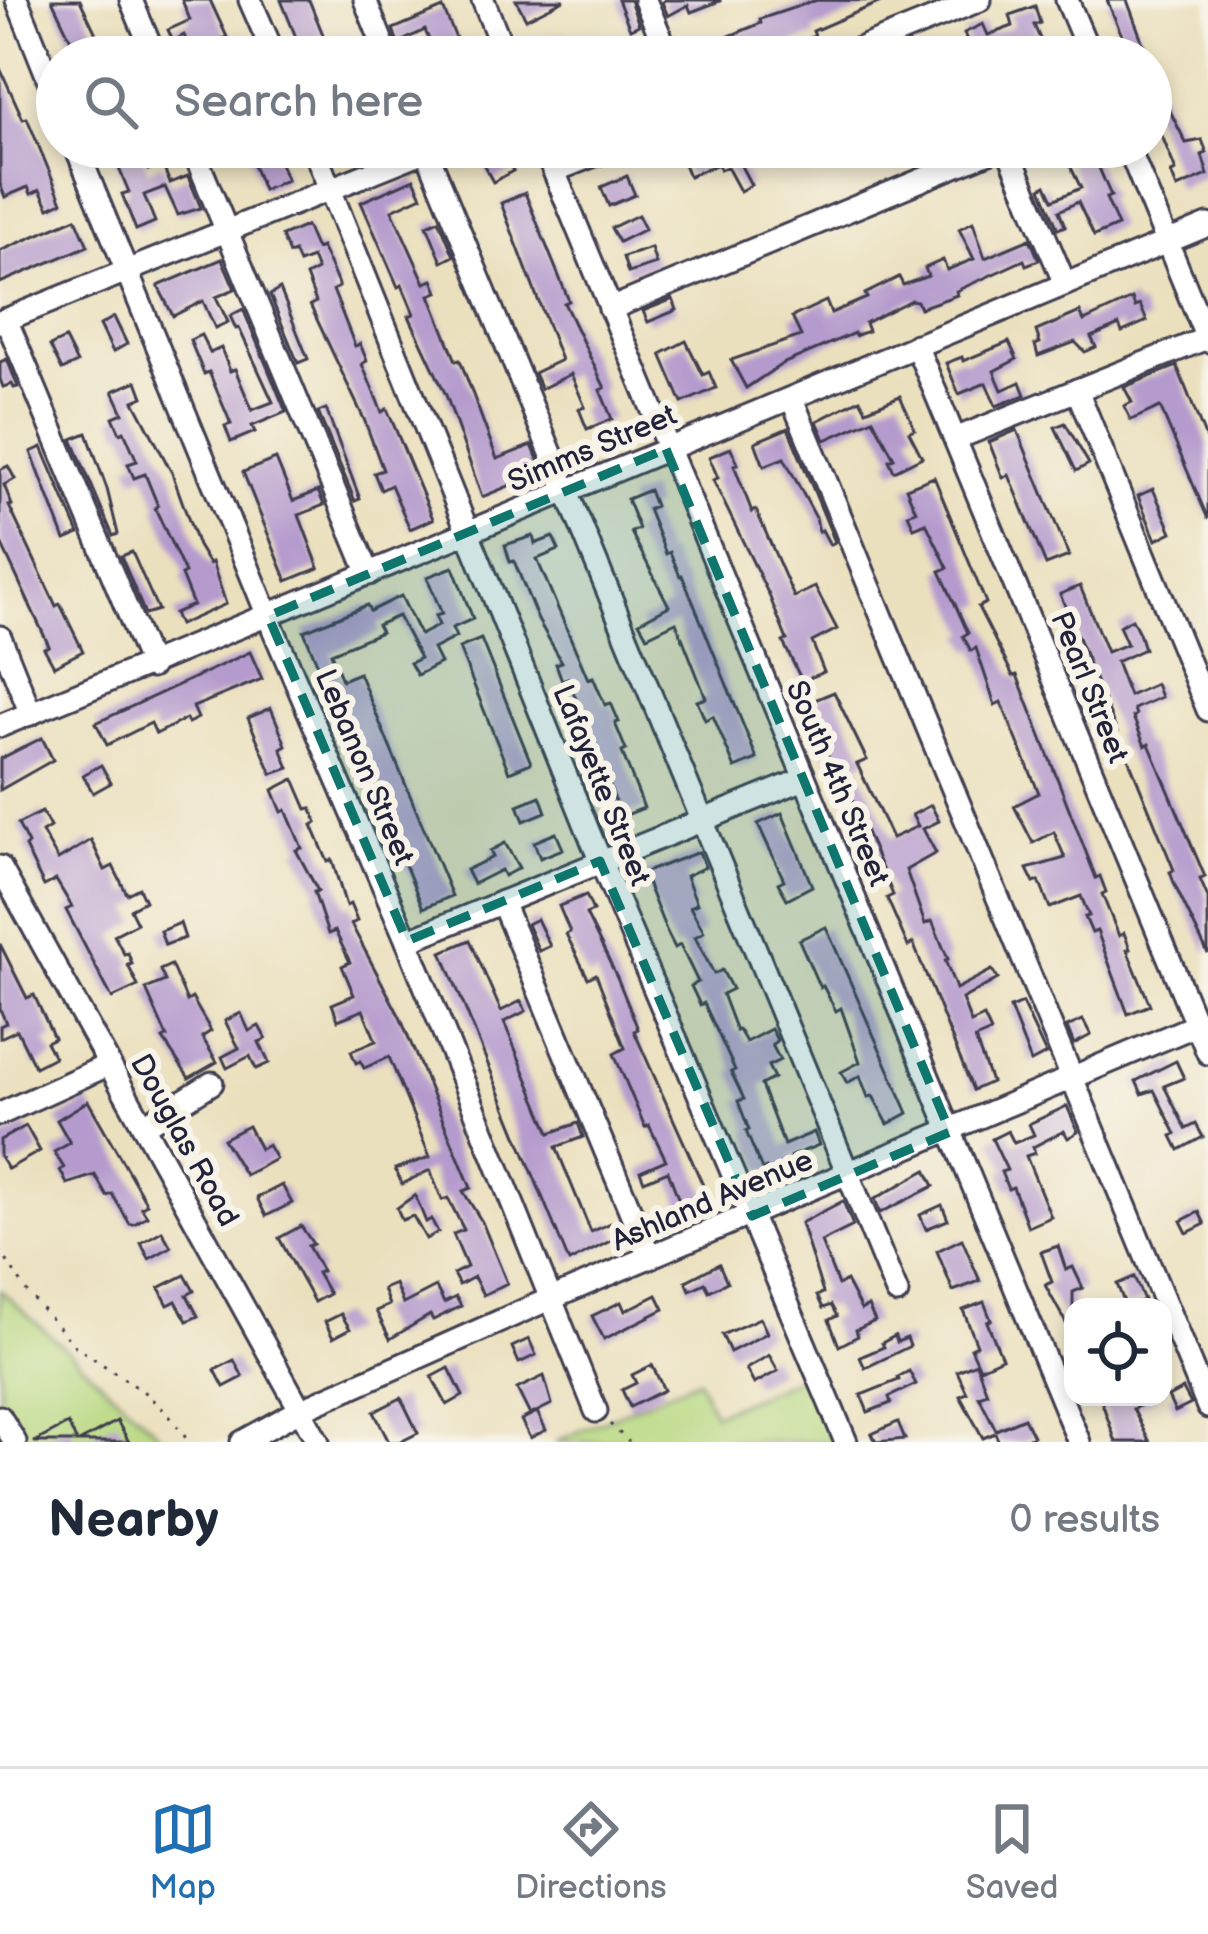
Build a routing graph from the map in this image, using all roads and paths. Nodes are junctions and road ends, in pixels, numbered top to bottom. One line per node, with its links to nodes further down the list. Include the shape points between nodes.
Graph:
1 (17, 0): 17 (street)
2 (131, 0): 10 (street)
3 (250, 0): 11 (street)
4 (365, 0): 12 (street)
5 (483, 0): 13 (street)
6 (646, 0): 14 (street)
7 (980, 0): 9 (street)
8 (1067, 0): 16 (street)
9 (924, 11): 15 (street)
10 (146, 36)
11 (265, 36)
12 (380, 36)
13 (498, 36)
14 (661, 36)
15 (878, 36)
16 (1082, 36)
17 (36, 48)
18 (85, 168): 33 (street, Lebanon Street)
19 (201, 168): 31 (street)
20 (322, 168): 29 (street, Lafayette Street)
21 (380, 168): 29 (street)
22 (437, 168): 43 (street)
23 (553, 168): 28 (street, South 4th Street)
24 (562, 168): 28 (street)
25 (953, 168): 35 (street)
26 (1013, 168): 34 (street)
27 (1137, 168): 32 (street)
28 (554, 171): 35 (street, South 4th Street)
29 (330, 188): 31 (street); 44 (street, Lafayette Street)
30 (1208, 225): 32 (street, Simms Street)
31 (227, 231): 33 (street); 45 (street)
32 (1168, 242): 34 (street, Simms Street); 37 (street)
33 (126, 270): 36 (street); 46 (street, Lebanon Street)
34 (1065, 284): 38 (street, Simms Street)
35 (610, 310): 42 (street, South 4th Street)
36 (3, 320): 48 (street)
37 (1207, 339): 39 (street)
38 (916, 345): 40 (street, Simms Street); 41 (street, Pearl Street)
39 (1077, 390): 41 (street); 49 (street)
40 (792, 399): 42 (street, Simms Street); 61 (street)
41 (955, 439): 58 (street, Pearl Street)
42 (666, 449): 43 (street, Simms Street); 52 (street, South 4th Street)
43 (569, 491): 44 (street, Simms Street); 53 (street)
44 (466, 532): 45 (street, Simms Street); 54 (street, Lafayette Street)
45 (369, 574): 46 (street, Simms Street)
46 (268, 616): 48 (street, Simms Street); 57 (street, Lebanon Street)
47 (0, 638): 50 (street)
48 (151, 667): 50 (street, Simms Street)
49 (1208, 710)
50 (31, 714): 51 (street, Simms Street)
51 (0, 726)
52 (804, 778): 53 (street); 65 (street, South 4th Street)
53 (704, 819): 54 (street); 66 (street)
54 (600, 861): 56 (street); 67 (street, Lafayette Street)
55 (0, 867): 60 (street, Douglas Road)
56 (502, 902): 57 (street); 69 (street)
57 (407, 941): 71 (street, Lebanon Street)
58 (1202, 1023): 59 (street, Pearl Street); 61 (street, Ashland Avenue)
59 (1208, 1053)
60 (108, 1065): 63 (street); 64 (street, Douglas Road)
61 (1074, 1078): 65 (street, Ashland Avenue); 72 (street)
62 (212, 1083): 64 (street)
63 (0, 1114)
64 (142, 1126): 73 (street, Douglas Road)
65 (950, 1132): 66 (street, Ashland Avenue); 82 (street, South 4th Street)
66 (851, 1174): 67 (street, Ashland Avenue); 70 (street)
67 (752, 1216): 69 (street, Ashland Avenue); 81 (street, Lafayette Street)
68 (0, 1250): 77 (path, via 75,1346 144,1392)
69 (650, 1258): 71 (street, Ashland Avenue)
70 (897, 1293)
71 (549, 1300): 73 (street, Ashland Avenue); 74 (street, Lebanon Street)
72 (1208, 1408)
73 (300, 1410): 78 (street, Ashland Avenue); 79 (street, Douglas Road)
74 (602, 1416): 80 (path)
75 (0, 1417): 76 (street)
76 (15, 1442)
77 (188, 1442)
78 (242, 1442)
79 (318, 1442)
80 (629, 1442)
81 (846, 1442)
82 (1079, 1442)

